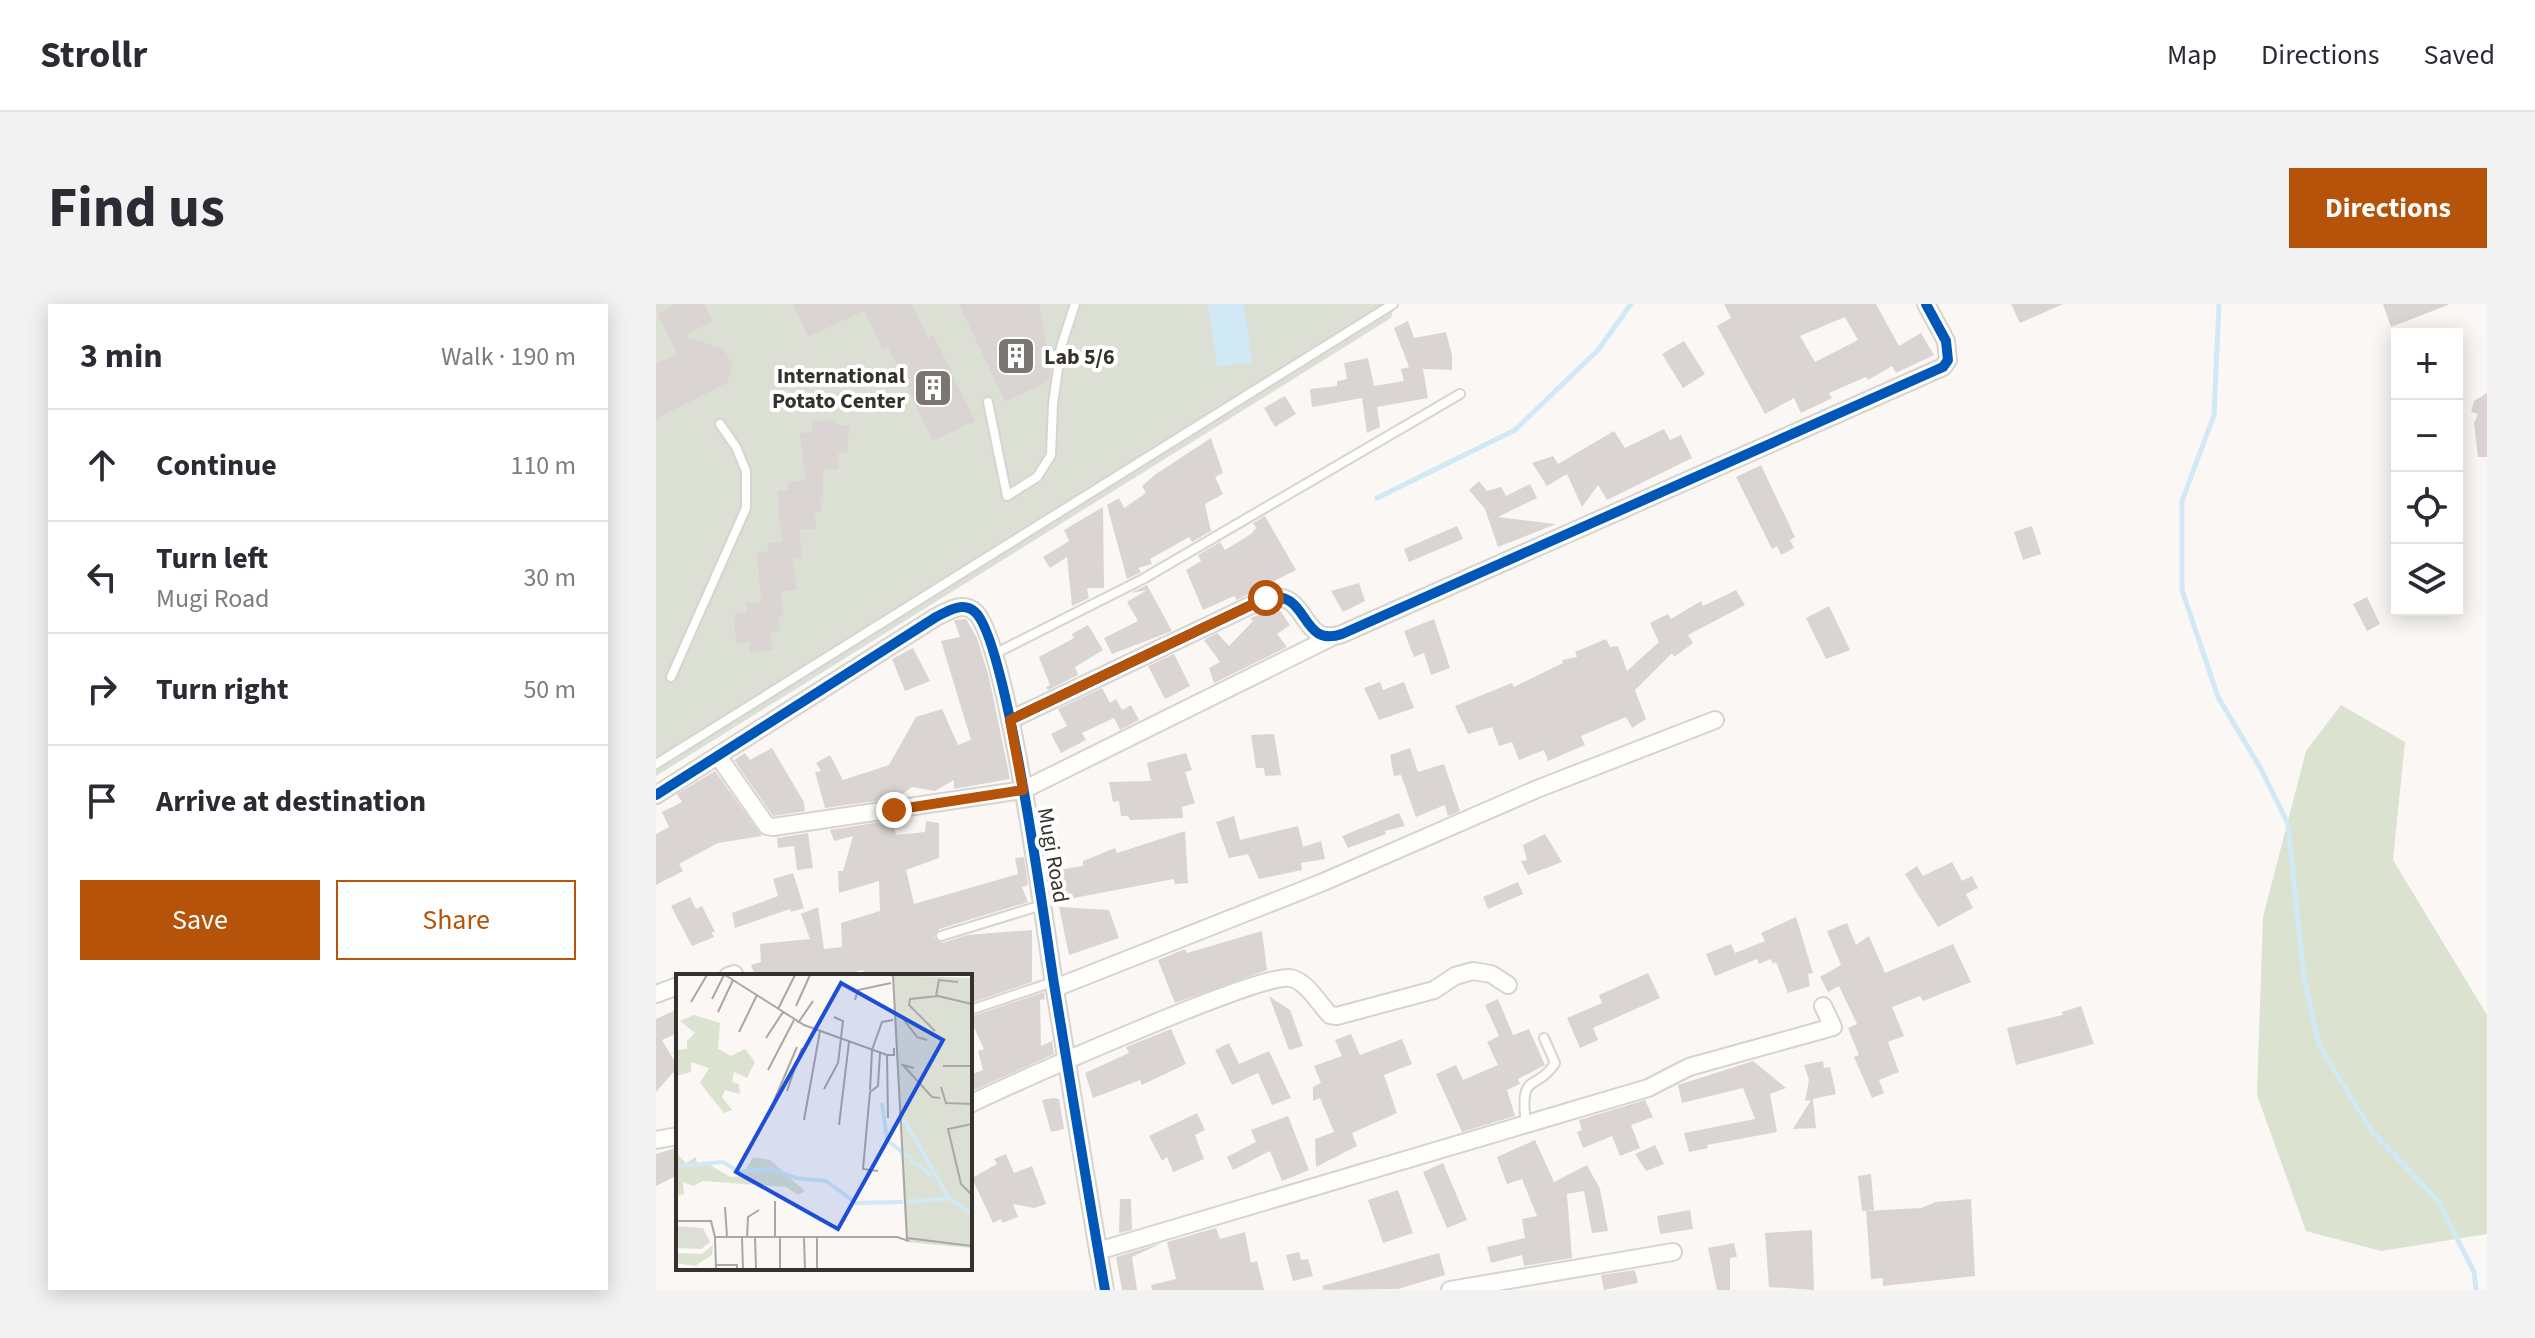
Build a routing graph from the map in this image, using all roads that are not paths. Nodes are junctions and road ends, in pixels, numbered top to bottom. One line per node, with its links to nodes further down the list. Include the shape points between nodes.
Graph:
1 (1075, 304): 5 (lane, via 1061,347 1051,455 1037,477 1007,496)
2 (1393, 304): 13 (lane)
3 (1926, 304): 7 (street, via 1949,352 1943,367)
4 (1460, 394): 8 (lane, via 1120,592)
5 (988, 402)
6 (720, 424): 9 (lane, via 746,471 746,508)
7 (1330, 638): 10 (street, via 1311,628 1292,600 1277,595); 14 (street)
8 (993, 654): 10 (street, Mugi Road); 12 (street, Mugi Road, via 977,613 956,607)
9 (671, 677)
10 (1010, 720): 14 (street, Mugi Road)
11 (1715, 720): 18 (street, via 1537,789 1321,883)
12 (718, 756): 14 (street, via 767,826 773,827); 15 (street, Mugi Road)
13 (656, 764)
14 (1023, 790): 16 (street, Mugi Road)
15 (656, 795)
16 (1042, 904): 17 (lane); 18 (street, Mugi Road)
17 (941, 936)
18 (1054, 985): 23 (lane); 25 (street, Mugi Road)
19 (1508, 985): 25 (street, via 1473,971 1434,990 1337,1016 1330,1015 1302,982 1286,977 1254,985)
20 (676, 987): 21 (street)
21 (656, 994)
22 (1823, 1006): 27 (street, via 1833,1027 1689,1067 1648,1088)
23 (972, 1009)
24 (1544, 1038): 27 (lane, via 1555,1066 1529,1081 1523,1096)
25 (1069, 1061): 26 (street); 30 (street, Mugi Road)
26 (972, 1103)
27 (1526, 1124): 30 (street)
28 (676, 1136): 29 (street)
29 (656, 1140)
30 (1098, 1251): 32 (street, Mugi Road)
31 (1673, 1252): 33 (street)
32 (1105, 1290)
33 (1450, 1290)

